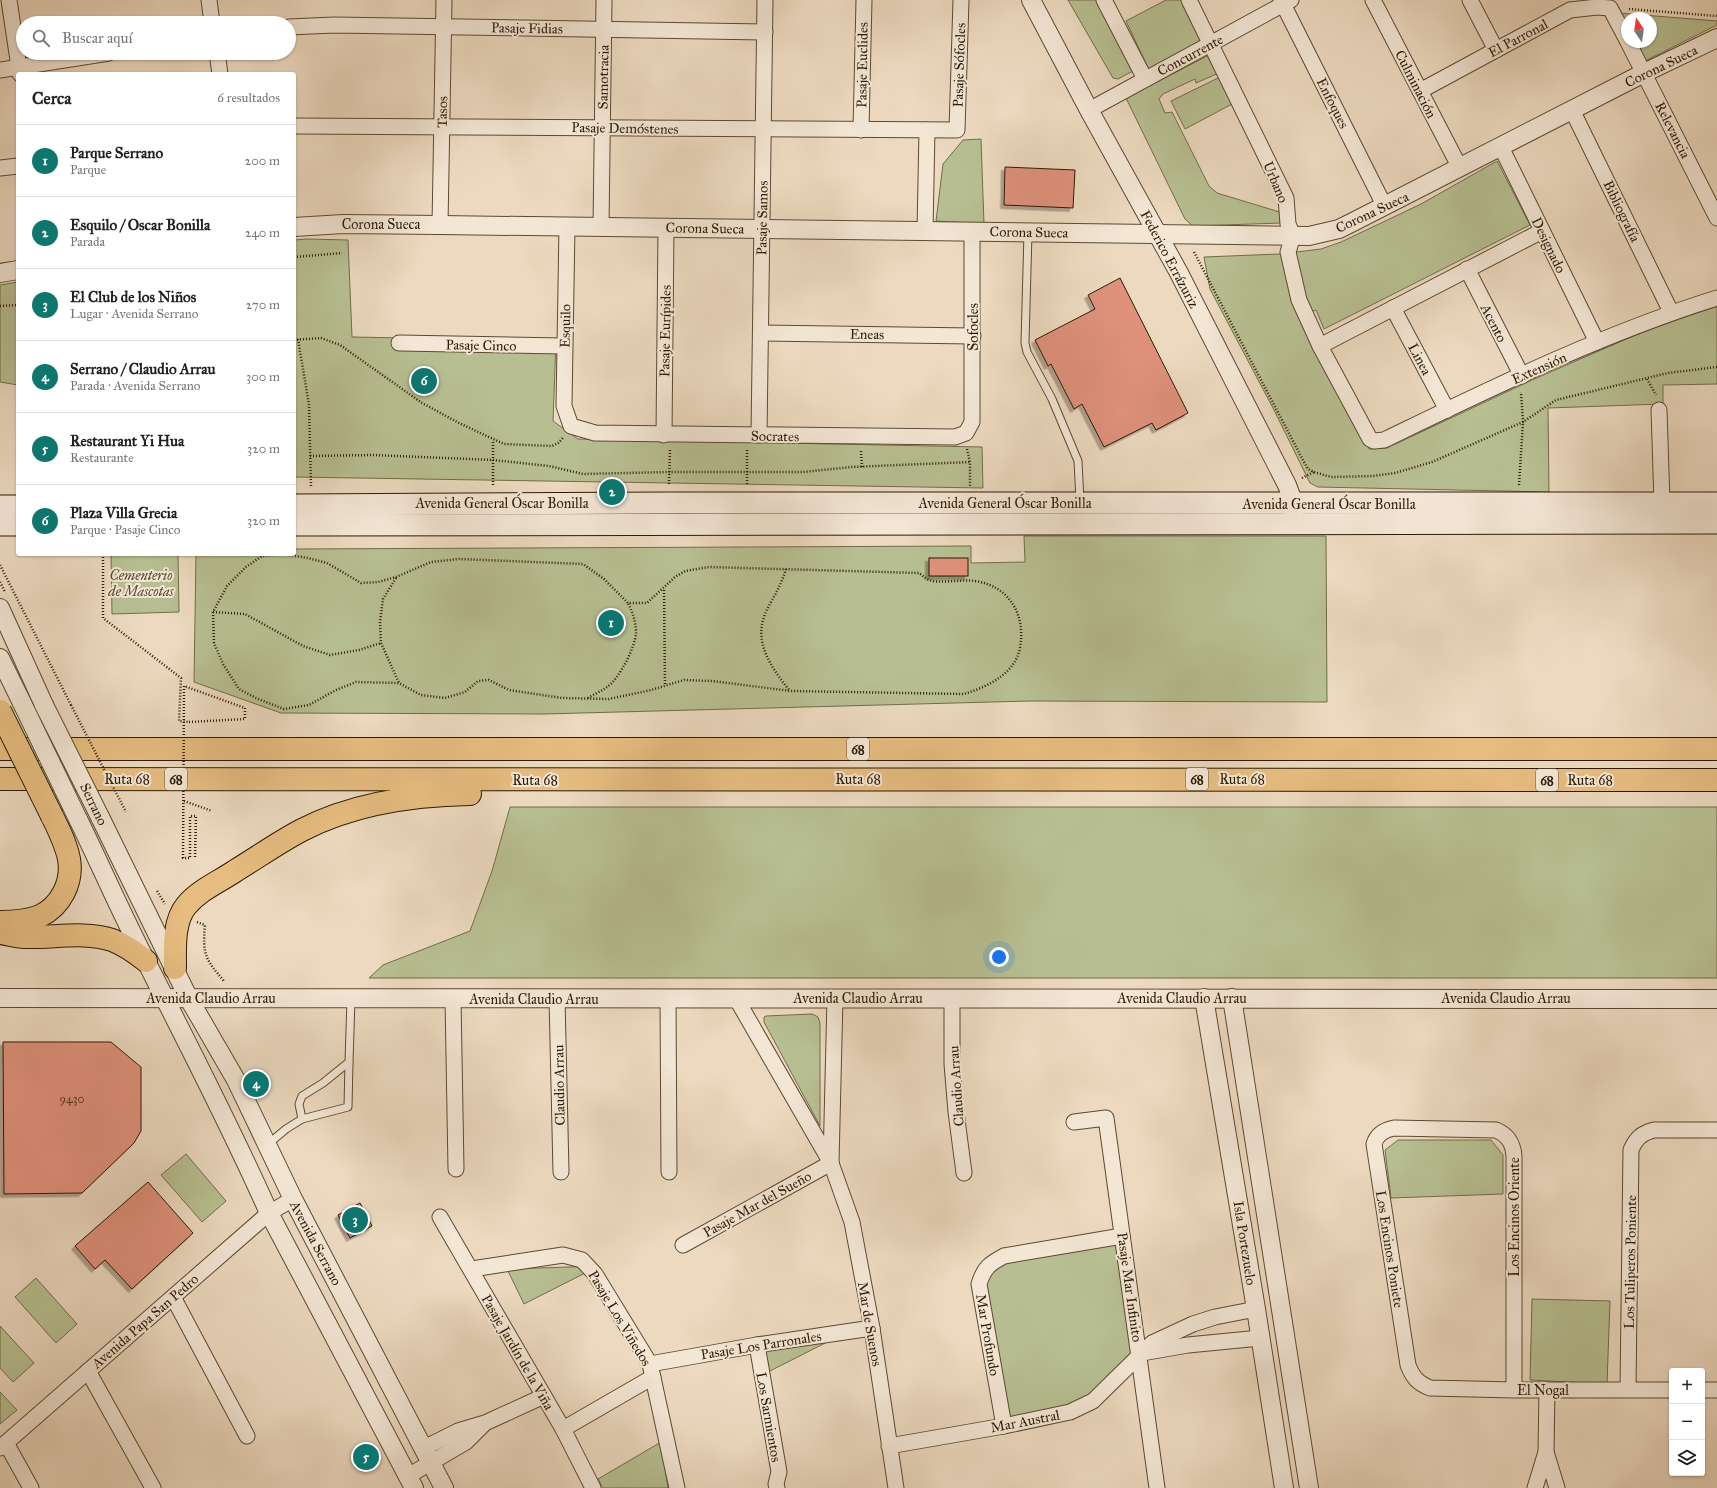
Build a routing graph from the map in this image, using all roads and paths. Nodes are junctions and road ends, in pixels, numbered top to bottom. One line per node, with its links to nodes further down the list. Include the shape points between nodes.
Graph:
1 (9, 0): 26 (street)
2 (209, 0): 16 (street)
3 (444, 0): 19 (street, Tasos)
4 (604, 0): 20 (street, Samotracia)
5 (765, 0): 22 (street, Pasaje Samos)
6 (864, 0): 43 (street, Pasaje Euclides)
7 (961, 0): 45 (street, Pasaje Sófocles)
8 (1031, 0): 37 (street, Federico Errázuriz)
9 (1104, 0): 35 (street)
10 (1189, 0): 24 (street, Urbano)
11 (1373, 0): 36 (street, Culminación)
12 (1470, 0): 27 (street)
13 (1285, 1): 24 (street, Concurrente); 50 (street, Enfoques)
14 (1567, 5): 15 (street, El Parronal); 27 (street, El Parronal)
15 (1610, 8): 17 (path); 21 (street, Relevancia)
16 (211, 16)
17 (1717, 16)
18 (296, 27): 19 (street, Pasaje Fidias)
19 (444, 27): 20 (street, Pasaje Fidias); 40 (street, Tasos)
20 (604, 29): 22 (street, Pasaje Fidias); 41 (street, Samotracia)
21 (1621, 29)
22 (765, 32): 42 (street, Pasaje Samos)
23 (1717, 38): 34 (street, Corona Sueca)
24 (1210, 45): 35 (street, Concurrente); 64 (street, Urbano, via 1286,198 1288,224)
25 (1631, 48): 34 (street, Relevancia)
26 (16, 49)
27 (1496, 50): 36 (street, El Parronal)
28 (18, 60): 32 (street)
29 (72, 60): 32 (street)
30 (218, 60): 33 (street)
31 (0, 70): 32 (street)
32 (19, 70)
33 (220, 72)
34 (1644, 73): 38 (street, Corona Sueca); 51 (street, Relevancia)
35 (1145, 79): 37 (street, Concurrente)
36 (1420, 91): 49 (street, Culminación)
37 (1089, 110): 62 (street, Federico Errázuriz)
38 (1572, 110): 46 (street, Corona Sueca); 74 (street, Bibliografía)
39 (296, 126): 40 (street, Pasaje Demóstenes)
40 (442, 126): 41 (street, Pasaje Demóstenes); 52 (street, Tasos)
41 (602, 127): 42 (street, Pasaje Demóstenes); 55 (street, Samotracia)
42 (763, 129): 43 (street, Pasaje Demóstenes); 57 (street, Pasaje Samos)
43 (861, 130): 44 (street, Pasaje Demóstenes)
44 (927, 130): 45 (street, Pasaje Demóstenes); 58 (street)
45 (957, 130)
46 (1501, 147): 49 (street, Corona Sueca); 59 (street, Designado)
47 (16, 166): 48 (street)
48 (0, 168)
49 (1460, 168): 50 (street, Corona Sueca)
50 (1385, 206): 64 (street, Corona Sueca, via 1339,229 1309,236)
51 (1717, 218)
52 (440, 225): 53 (street, Corona Sueca); 54 (street, Corona Sueca, via 343,224)
53 (567, 226): 55 (street, Corona Sueca); 80 (street, Esquilo)
54 (296, 227)
55 (601, 227): 56 (street, Corona Sueca)
56 (666, 228): 57 (street, Corona Sueca); 89 (street, Pasaje Eurípides)
57 (762, 229): 58 (street, Corona Sueca); 75 (street, Pasaje Samos)
58 (925, 231): 60 (street, Corona Sueca)
59 (1542, 231): 67 (street); 78 (street, Designado)
60 (972, 232): 61 (street, Corona Sueca); 76 (street, Sofocles)
61 (1028, 232): 62 (street, Corona Sueca); 102 (lane, via 1025,343 1078,461)
62 (1157, 234): 63 (street, Corona Sueca); 109 (street, Federico Errázuriz, via 1287,485)
63 (1185, 234): 64 (street, Corona Sueca); 86 (path, via 1304,462 1314,472 1331,477 1395,473 1432,462)
64 (1293, 236): 81 (street, Urbano, via 1288,252 1299,300)
65 (342, 254): 66 (path)
66 (296, 257)
67 (1467, 269): 73 (street); 83 (street, Acento)
68 (16, 270): 69 (street)
69 (0, 273)
70 (1717, 298): 74 (street, Extensión)
71 (16, 304): 72 (path)
72 (0, 306)
73 (1393, 308): 81 (street); 84 (street, Linea)
74 (1671, 312): 78 (street, Extensión)
75 (760, 333): 76 (street, Eneas); 90 (street, Pasaje Samos)
76 (973, 336): 91 (street, Sofocles, via 972,422 970,428)
77 (298, 339): 92 (path, via 321,338 340,345 422,403); 93 (path, via 309,406)
78 (1597, 342): 83 (street, Extensión)
79 (399, 343): 80 (street, Pasaje Cinco)
80 (564, 346): 87 (street, Esquilo, via 564,406)
81 (1320, 346): 88 (street, Urbano)
82 (1717, 367): 86 (path, via 1668,373 1556,400)
83 (1521, 382): 84 (street, Extensión); 86 (path)
84 (1447, 410): 88 (street, Extensión, via 1384,440 1374,441)
85 (1660, 410): 104 (street)
86 (1523, 422): 103 (path)
87 (571, 426): 89 (street, Socrates, via 595,433); 92 (path, via 562,439 552,446 515,446)
88 (1366, 434)
89 (667, 435): 90 (street, Socrates); 96 (path)
90 (753, 435): 91 (street, Socrates); 97 (path)
91 (962, 435): 95 (path)
92 (494, 440): 94 (path)
93 (310, 456): 94 (path, via 380,455); 106 (path)
94 (493, 460): 96 (path, via 550,466 583,474); 99 (path)
95 (970, 462): 97 (path); 98 (path)
96 (669, 472): 97 (path); 100 (path)
97 (747, 473): 101 (path)
98 (970, 488)
99 (493, 490)
100 (669, 491)
101 (746, 491)
102 (1080, 503): 106 (main road, Avenida General Óscar Bonilla); 109 (main road, Avenida General Óscar Bonilla)
103 (1518, 503): 104 (main road, Avenida General Óscar Bonilla); 109 (main road, Avenida General Óscar Bonilla)
104 (1662, 503): 105 (main road, Avenida General Óscar Bonilla)
105 (1717, 503)
106 (303, 505)
107 (0, 506): 108 (main road)
108 (16, 506)
109 (1294, 514): 110 (main road, Avenida General Óscar Bonilla); 113 (main road, Avenida General Óscar Bonilla)
110 (1717, 523)
111 (0, 525): 112 (main road)
112 (16, 525)
113 (296, 525)
114 (103, 556): 131 (path, bridge, via 103,618 181,678 179,721)
115 (262, 556): 123 (path, via 246,567 227,586)
116 (296, 556): 119 (path, via 327,563 361,582 378,582)
117 (0, 565): 142 (path, bridge)
118 (786, 569): 120 (path, via 709,567 685,571); 128 (path, via 763,617 762,636 766,656); 128 (path, via 918,573 930,580 974,580 994,586 1009,598 1020,620 1022,634 1019,654 1010,668 996,681 964,694)
119 (396, 577): 121 (path, via 431,562 459,559 582,564 604,579); 124 (path, via 382,599)
120 (664, 589): 121 (path, via 647,602); 127 (path)
121 (628, 604): 129 (path, via 634,618 636,634 631,651 617,678 608,687)
122 (0, 608): 147 (street, Serrano, bridge, via 44,705)
123 (213, 612): 124 (path, via 245,614 303,646 330,655); 126 (path, via 214,643 223,664 239,689 284,709 309,705 356,682)
124 (381, 643): 126 (path)
125 (0, 658): 146 (street, Serrano, bridge)
126 (399, 683): 129 (path, via 420,695 445,698 465,692 478,682 489,680 509,690)
127 (666, 686): 128 (path, via 691,680); 129 (path, via 609,699)
128 (790, 692)
129 (586, 699)
130 (0, 711): 144 (highway, bridge, via 65,844 70,875 63,895 40,916)
131 (184, 722)
132 (184, 722): 133 (path, bridge, via 245,719 245,708 184,686)
133 (184, 722)
134 (184, 722): 140 (path, bridge)
135 (0, 749): 136 (highway, 68)
136 (1717, 749)
137 (0, 780): 138 (highway, Ruta 68 / 68)
138 (648, 780): 139 (highway, Ruta 68 / 68); 147 (highway, via 516,793 435,795 394,800 350,810 327,819 277,844 198,894 185,906 177,929)
139 (1717, 780)
140 (184, 801): 141 (path); 143 (path, bridge, via 183,858 190,858 190,816 196,816)
141 (212, 811)
142 (126, 812)
143 (196, 858)
144 (0, 922)
145 (0, 933): 146 (highway, via 23,937 97,937 125,946)
146 (146, 961): 149 (street, Serrano)
147 (175, 968): 158 (street, Serrano)
148 (0, 998): 149 (street, Avenida Claudio Arrau)
149 (165, 998): 158 (street, Avenida Claudio Arrau); 173 (street, Avenida Serrano, via 197,1059)
150 (557, 998): 151 (street, Avenida Claudio Arrau); 160 (street, Avenida Claudio Arrau); 169 (street, Claudio Arrau)
151 (668, 998): 152 (street, Avenida Claudio Arrau); 170 (street)
152 (736, 998): 153 (street, Avenida Claudio Arrau); 167 (street, Mar de Suenos)
153 (835, 998): 154 (street, Avenida Claudio Arrau); 167 (street, Mar de Suenos)
154 (952, 998): 155 (street, Avenida Claudio Arrau); 171 (street, Claudio Arrau, via 952,1064)
155 (1204, 998): 156 (street, Avenida Claudio Arrau); 179 (street, Isla Portezuelo)
156 (1232, 998): 157 (street, Avenida Claudio Arrau); 211 (street, Isla Portezuelo)
157 (1717, 998)
158 (189, 999): 159 (street, Avenida Claudio Arrau); 166 (street, Avenida Serrano, via 236,1080)
159 (351, 999): 160 (street, Avenida Claudio Arrau); 161 (lane)
160 (453, 999): 168 (street)
161 (349, 1062): 162 (lane, via 302,1096 299,1104); 162 (lane, via 348,1107)
162 (302, 1119): 166 (lane)
163 (1074, 1122): 175 (street, Pasaje Mar Infinito, via 1106,1118)
164 (1394, 1128): 186 (street, Los Encinos Poniete, via 1381,1133 1374,1144 1408,1365); 187 (street, Los Encinos Oriente, via 1496,1130 1507,1136 1511,1142 1514,1156)
165 (1717, 1130): 189 (street, Los Tuliperos Poniente, via 1654,1130 1639,1136 1634,1143)
166 (266, 1146): 172 (street, Avenida Serrano)
167 (831, 1163): 176 (street, Pasaje Mar del Sueño); 180 (street, Mar de Suenos, via 852,1222)
168 (456, 1169)
169 (561, 1172)
170 (669, 1172)
171 (964, 1173)
172 (293, 1199): 173 (street, Avenida Papa San Pedro); 200 (street, Avenida Serrano)
173 (269, 1213): 178 (street, Avenida Papa San Pedro); 201 (street, Avenida Serrano)
174 (440, 1217): 177 (street, Pasaje Jardín de la Viña)
175 (1122, 1236): 183 (street, Pasaje Mar Infinito); 194 (street, Mar Profundo, via 1004,1256 992,1262 983,1272 979,1284)
176 (683, 1245)
177 (472, 1269): 184 (street, Pasaje Los Viñedos, via 563,1255 582,1260 595,1274); 193 (street, Pasaje Jardín de la Viña)
178 (173, 1297): 185 (street, Avenida Papa San Pedro); 196 (street)
179 (1256, 1309): 181 (street, Isla Portezuelo); 183 (street, Mar Austral, via 1193,1324 1152,1343)
180 (872, 1328): 182 (street, Pasaje Los Parronales); 198 (street, Mar de Suenos)
181 (1260, 1338): 183 (street, via 1188,1344); 210 (street, Isla Portezuelo)
182 (757, 1345): 184 (street, Pasaje Los Parronales); 202 (street, Los Sarmientos, via 779,1472)
183 (1139, 1354): 194 (street, Mar Austral, via 1093,1401 1070,1412); 209 (street, Pasaje Mar Infinito)
184 (651, 1370): 195 (street, Pasaje Los Parronales); 207 (street, Pasaje Los Viñedos)
185 (88, 1371): 197 (street, Avenida Papa San Pedro); 204 (street)
186 (1415, 1380): 187 (street, El Nogal, via 1430,1388)
187 (1514, 1390): 188 (street, El Nogal)
188 (1547, 1390): 189 (street, El Nogal); 199 (street)
189 (1628, 1390): 190 (street, El Nogal)
190 (1669, 1390)
191 (1705, 1390): 192 (street)
192 (1717, 1390)
193 (544, 1396): 195 (street, Pasaje Jardín de la Viña); 200 (street, via 484,1423 466,1442)
194 (1004, 1426): 198 (street, Mar Austral)
195 (563, 1429): 206 (street, Pasaje Jardín de la Viña)
196 (247, 1436)
197 (3, 1445): 203 (street)
198 (889, 1446): 208 (street, Mar de Suenos)
199 (1546, 1452): 212 (street); 213 (street)
200 (428, 1456): 201 (street); 205 (street, Avenida Serrano)
201 (411, 1482)
202 (774, 1487)
203 (31, 1488)
204 (153, 1488)
205 (444, 1488)
206 (593, 1488)
207 (677, 1488)
208 (896, 1488)
209 (1157, 1488)
210 (1284, 1488)
211 (1309, 1488)
212 (1535, 1488)
213 (1557, 1488)

